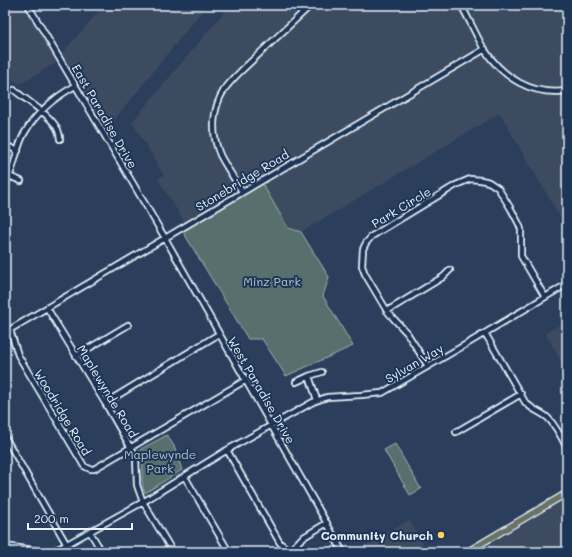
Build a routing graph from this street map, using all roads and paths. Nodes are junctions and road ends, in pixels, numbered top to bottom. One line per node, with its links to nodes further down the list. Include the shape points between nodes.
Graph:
1 (28, 5): 5 (street, East Paradise Drive)
2 (311, 5): 15 (street, via 235,77 219,101 215,113 215,137 221,155)
3 (461, 5): 4 (street)
4 (484, 49): 7 (street, via 507,75 519,83 546,91); 15 (street, Stonebridge Road)
5 (75, 86): 8 (street); 16 (street, East Paradise Drive)
6 (14, 90): 8 (street)
7 (567, 91)
8 (41, 111): 9 (street, via 54,123); 11 (street, via 25,134)
9 (60, 139)
10 (5, 145): 11 (street)
11 (18, 151): 12 (street)
12 (9, 176): 13 (street); 14 (street)
13 (21, 181)
14 (5, 186)
15 (242, 192): 16 (street, Stonebridge Road)
16 (164, 238): 20 (street, Stonebridge Road); 25 (street, West Paradise Drive)
17 (450, 270): 21 (street, via 443,277)
18 (567, 284): 19 (street, Sylvan Way)
19 (545, 296): 21 (street, Park Circle, via 521,256 521,229 506,200 498,188 489,182 470,179 378,232 366,243 362,266); 24 (street, Sylvan Way)
20 (47, 308): 23 (street, Stonebridge Road); 26 (street, Maplewynde Road)
21 (387, 311): 27 (street, Park Circle, via 408,333)
22 (128, 325): 26 (street)
23 (11, 328): 38 (street, Woodridge Road, via 18,355 84,466 94,469)
24 (485, 333): 27 (street, Sylvan Way); 32 (street)
25 (219, 334): 30 (street, West Paradise Drive); 34 (street)
26 (76, 356): 34 (street, Maplewynde Road)
27 (428, 366): 33 (street, Sylvan Way, via 382,393)
28 (322, 372): 29 (street)
29 (309, 376): 31 (street); 33 (street)
30 (246, 380): 35 (street, West Paradise Drive); 38 (street, Woodridge Road)
31 (296, 382)
32 (520, 394): 36 (street); 39 (street, via 528,405 548,418)
33 (317, 400): 35 (street, Sylvan Way)
34 (105, 403): 38 (street, Maplewynde Road)
35 (271, 425): 40 (street, Sylvan Way); 44 (street, West Paradise Drive)
36 (456, 432)
37 (5, 437): 46 (street)
38 (131, 448): 43 (street, Maplewynde Road, via 136,457 137,485)
39 (567, 448)
40 (226, 450): 41 (street, Sylvan Way); 52 (street, via 280,543)
41 (185, 477): 43 (street, Sylvan Way); 51 (street)
42 (567, 493): 48 (main road)
43 (144, 502): 45 (street, Sylvan Way); 50 (street, Maplewynde Road)
44 (327, 523): 52 (street, via 302,538); 53 (street, West Paradise Drive)
45 (90, 532): 46 (street, Sylvan Way); 49 (street)
46 (67, 545): 47 (street, Sylvan Way, via 47,552)
47 (5, 546)
48 (470, 551)
49 (102, 552)
50 (173, 552)
51 (229, 552)
52 (289, 552)
53 (343, 552)

